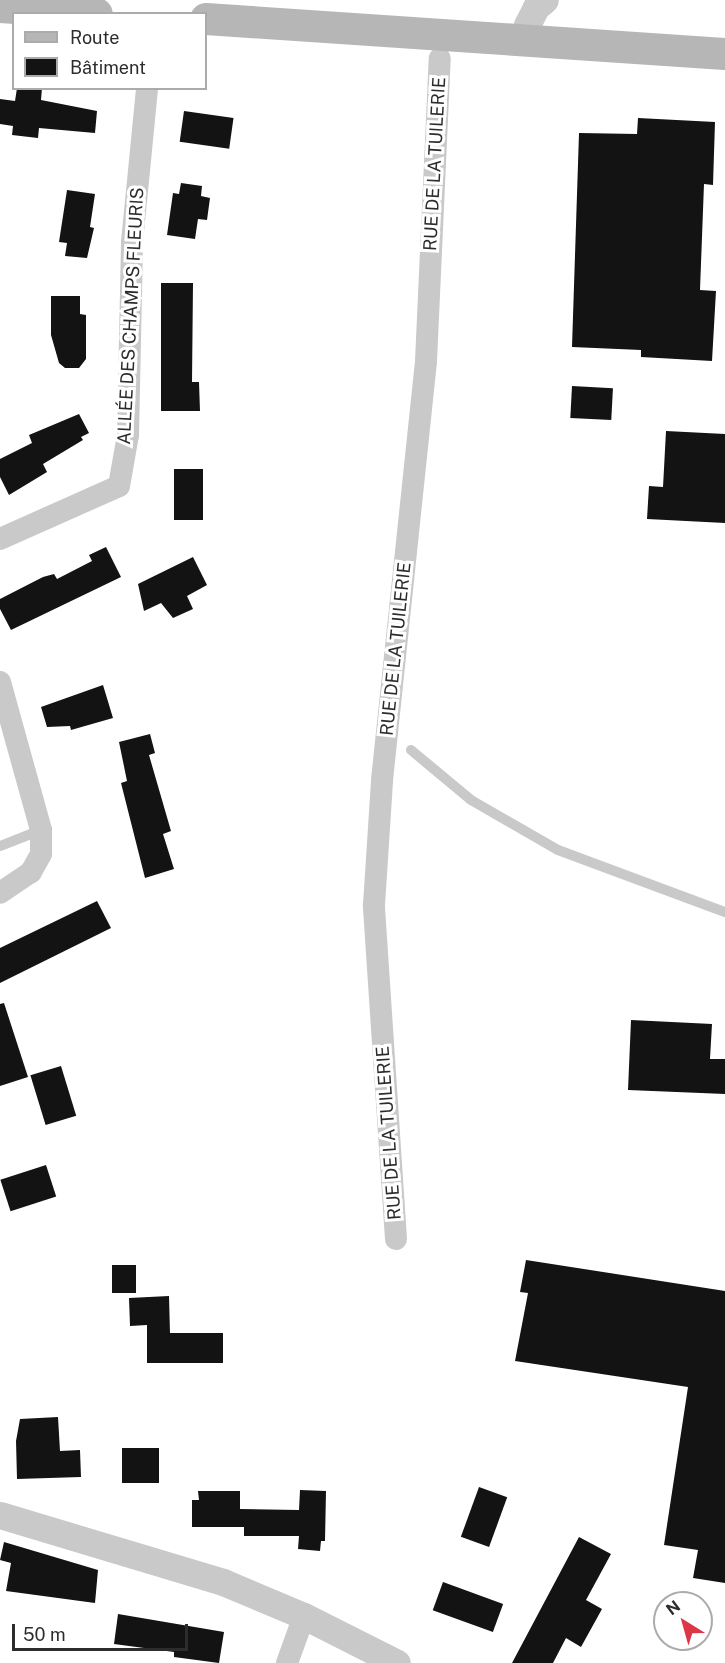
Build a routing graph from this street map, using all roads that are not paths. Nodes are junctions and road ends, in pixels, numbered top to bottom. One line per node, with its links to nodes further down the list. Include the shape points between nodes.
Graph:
1 (545, 0): 5 (street, via 527,25)
2 (0, 7): 3 (main road)
3 (69, 12)
4 (207, 19): 5 (main road)
5 (526, 41): 6 (main road)
6 (725, 54)
7 (440, 58): 16 (street, RUE DE LA TUILERIE, via 426,361 382,780 374,905)
8 (147, 90): 9 (street, ALLÉE DES CHAMPS FLEURIS, via 132,242 128,435 119,486)
9 (0, 539)
10 (0, 682): 12 (street)
11 (411, 750): 15 (lane, via 471,800 558,850)
12 (41, 830): 13 (lane); 14 (street, via 41,854 31,872)
13 (0, 846)
14 (0, 893)
15 (725, 912)
16 (396, 1239)
17 (0, 1515): 18 (street, via 145,1556 223,1582)
18 (304, 1616): 19 (street); 20 (street)
19 (287, 1663)
20 (397, 1663)

